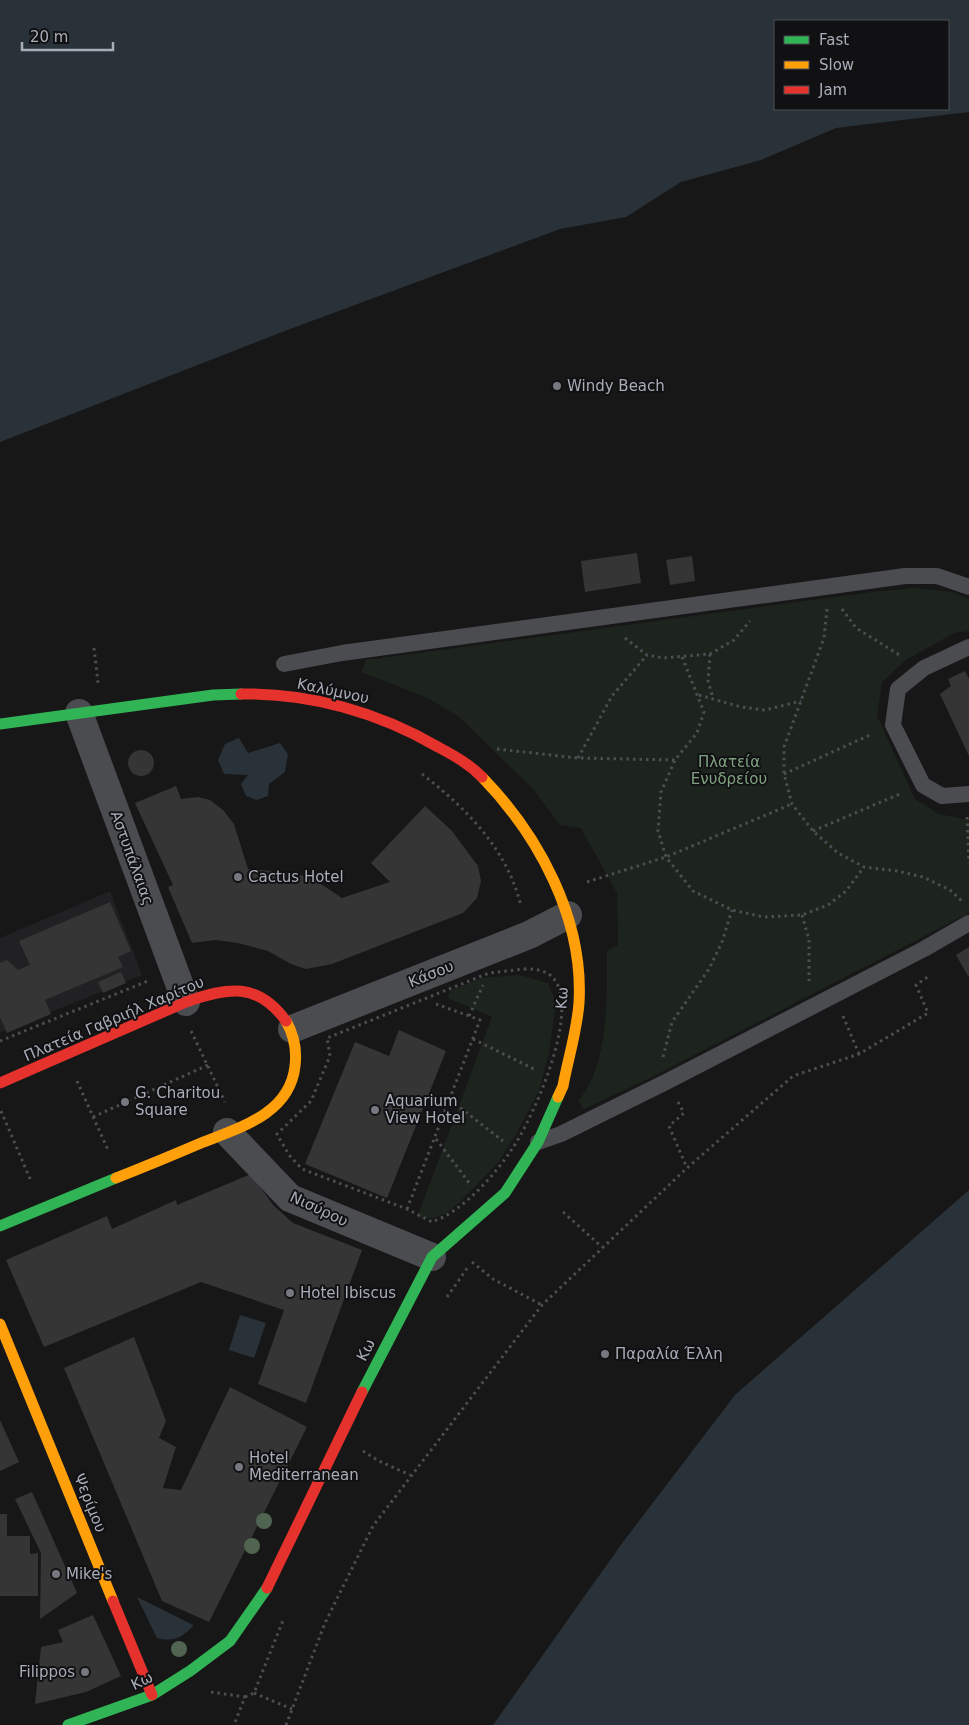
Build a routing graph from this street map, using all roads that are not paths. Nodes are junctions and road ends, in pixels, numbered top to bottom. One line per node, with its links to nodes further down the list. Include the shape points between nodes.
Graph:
1 (969, 587): 3 (lane, via 936,576 905,576 603,616)
2 (969, 647): 6 (lane, via 924,668 898,689 893,725 923,784 942,796)
3 (284, 664)
4 (80, 713): 5 (main road, Καλύμνου); 7 (main road, Καλύμνου, via 213,695 266,694 368,713 406,728 470,766 506,802 540,854); 9 (street, Αστυπάλαιας)
5 (0, 724)
6 (969, 801)
7 (568, 915): 10 (street, Κάσου, via 529,936); 13 (main road, Κω, via 578,955 578,1004 563,1086)
8 (969, 923): 13 (lane, via 666,1082 561,1134)
9 (188, 1015): 10 (main road, Πλατεία Γαβριήλ Χαρίτου, via 213,992 230,990 250,993 274,1006); 11 (main road, Πλατεία Γαβριήλ Χαρίτου)
10 (292, 1030): 12 (main road, Πλατεία Γαβριήλ Χαρίτου, via 298,1060 288,1092 274,1108 255,1121)
11 (0, 1083)
12 (227, 1132): 14 (main road, Πλατεία Γαβριήλ Χαρίτου); 15 (street, Νισύρου, via 290,1198)
13 (538, 1142): 15 (main road, Κω, via 505,1193)
14 (0, 1226)
15 (432, 1257): 17 (main road, Κω, via 348,1418 269,1586 230,1641)
16 (0, 1324): 17 (main road, Ψερίμου)
17 (152, 1694): 18 (main road, Κω)
18 (68, 1725)

